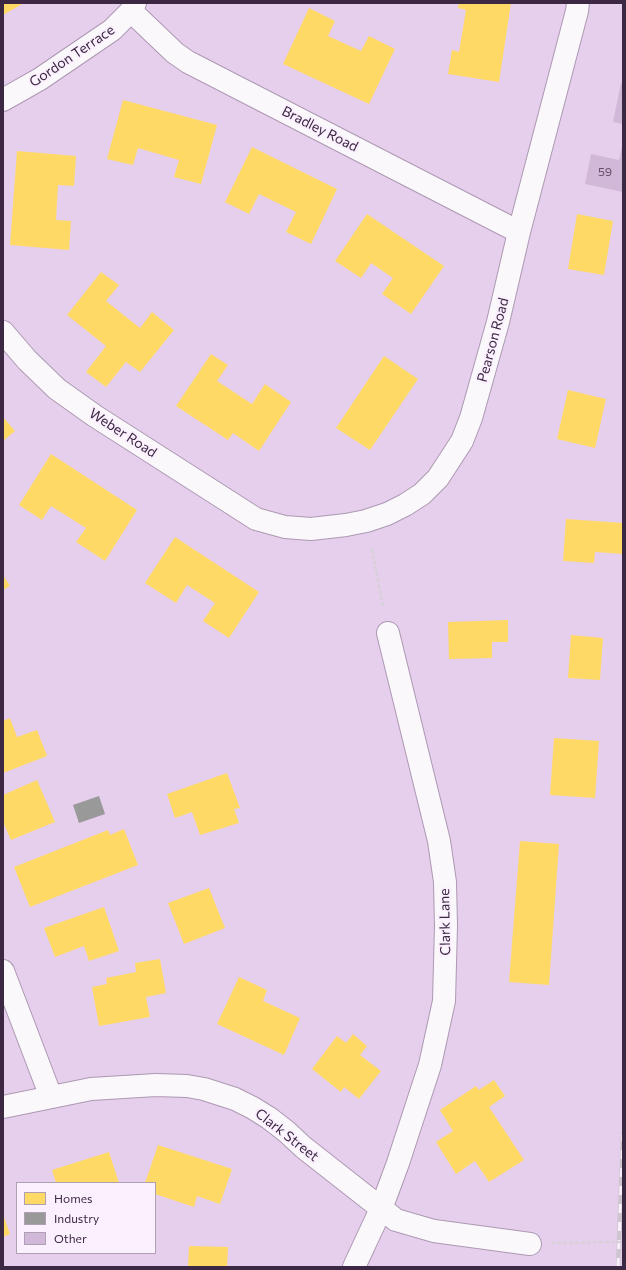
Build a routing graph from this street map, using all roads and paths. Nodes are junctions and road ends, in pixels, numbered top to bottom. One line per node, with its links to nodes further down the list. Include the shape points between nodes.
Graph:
1 (578, 3): 4 (street, Pearson Road)
2 (133, 7): 3 (street, Gordon Terrace, via 112,30 89,47 40,80); 4 (street, Bradley Road, via 175,53 188,62)
3 (3, 100)
4 (519, 232): 7 (street, Pearson Road, via 498,322 471,418 462,440 438,478 422,494 387,514)
5 (3, 332): 6 (street, Weber Road, via 57,389)
6 (256, 519): 7 (street, Pearson Road, via 285,527 311,529)
7 (366, 521): 8 (path)
8 (388, 633): 12 (street, Clark Lane, via 439,841 445,882 446,926 444,1001 430,1064)
9 (3, 971): 10 (street)
10 (51, 1096): 11 (street, Clark Street); 12 (street, Clark Street, via 91,1089 156,1085 188,1086 235,1099 269,1118)
11 (3, 1107)
12 (381, 1209): 15 (street, Clark Street, via 396,1220 434,1231); 16 (street, Clark Lane)
13 (623, 1242): 14 (path, bridge)
14 (551, 1243)
15 (530, 1244)
16 (354, 1267)

